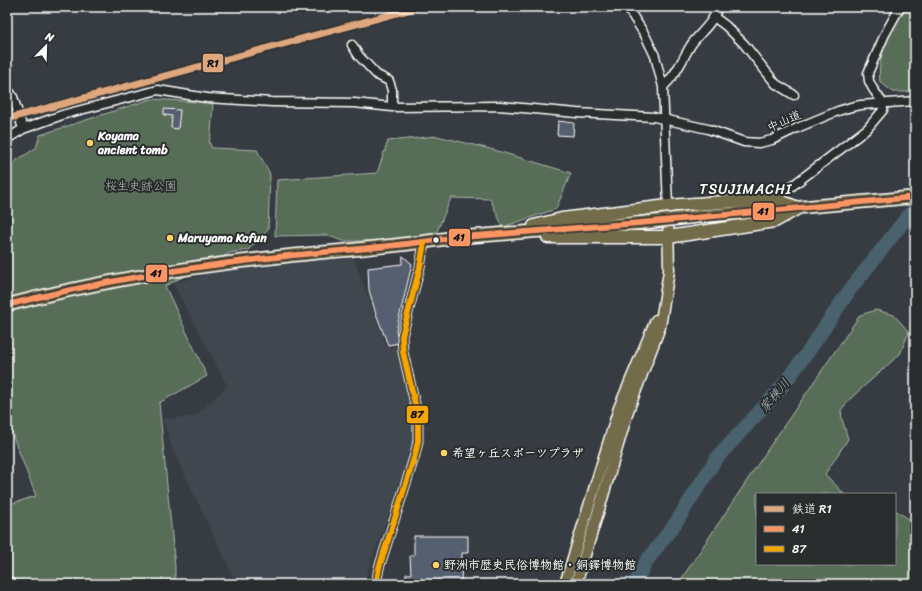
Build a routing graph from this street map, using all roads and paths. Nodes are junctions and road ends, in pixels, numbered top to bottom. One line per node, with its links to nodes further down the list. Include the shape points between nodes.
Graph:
1 (628, 7): 6 (street, via 655,56)
2 (718, 7): 4 (street)
3 (900, 7): 10 (street, via 884,34 868,73 869,81)
4 (714, 17): 6 (street, via 692,44 671,79); 8 (street, via 744,44 776,84)
5 (352, 45): 11 (street, via 377,75 389,81)
6 (663, 86): 12 (street)
7 (7, 88): 13 (street, via 13,97)
8 (794, 95)
9 (915, 101): 10 (street, 中山道)
10 (883, 103): 12 (street, 中山道, via 838,111 772,140 759,143 744,142 708,129); 16 (street, via 883,110 867,129)
11 (392, 107): 12 (street, 中山道, via 500,106); 13 (street, 中山道, via 354,103 207,98 158,90 65,114)
12 (664, 119): 17 (street)
13 (23, 129): 14 (street)
14 (7, 139)
15 (915, 197): 18 (highway)
16 (775, 199): 17 (highway); 18 (highway)
17 (668, 206): 19 (highway, via 562,219); 20 (main road)
18 (798, 208): 19 (highway, bridge); 20 (highway, via 775,221)
19 (515, 233): 20 (highway, via 556,238); 21 (highway)
20 (668, 236): 22 (main road, via 669,272)
21 (424, 242): 23 (highway, via 287,256 120,279); 26 (street, via 420,268 402,336 403,352 418,417 418,441)
22 (666, 296): 27 (main road, via 619,408); 28 (main road, via 660,327 628,411)
23 (7, 305)
24 (7, 580): 25 (street)
25 (13, 584)
26 (376, 584)
27 (565, 584)
28 (576, 584)

